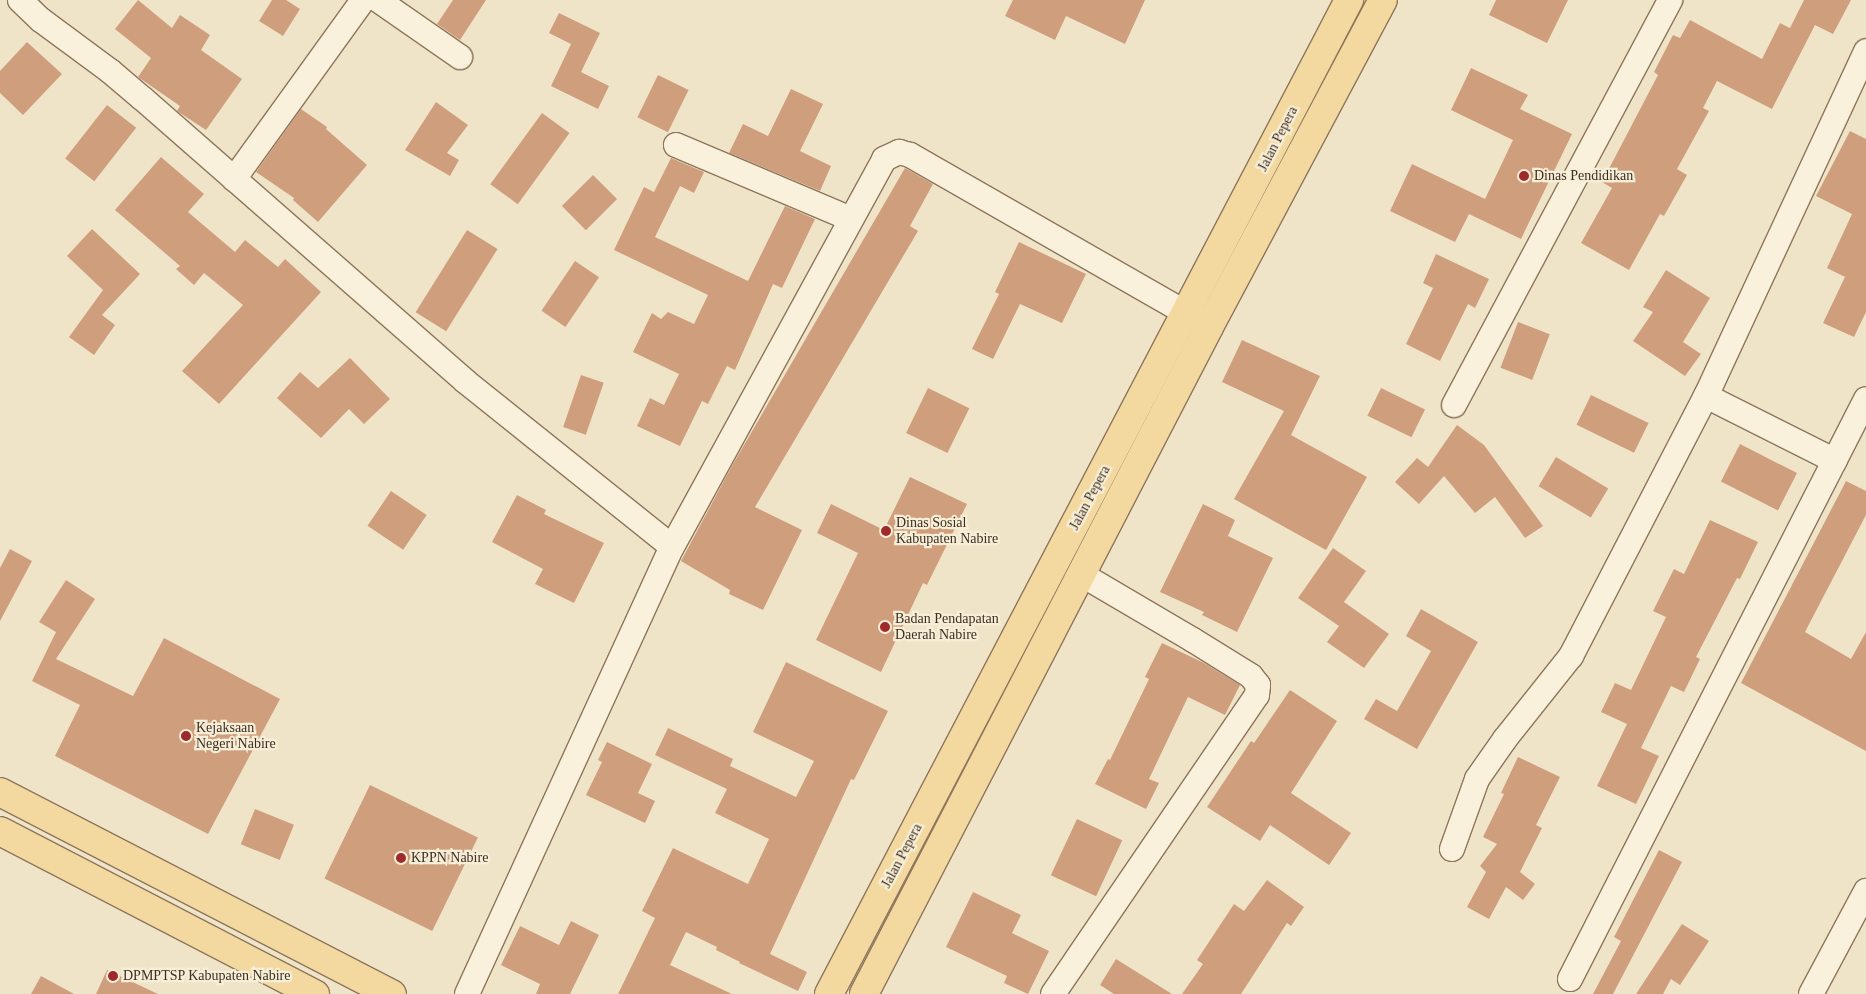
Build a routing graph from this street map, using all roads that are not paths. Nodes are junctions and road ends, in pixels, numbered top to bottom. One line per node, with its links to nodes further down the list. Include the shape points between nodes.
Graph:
1 (20, 0): 10 (street, via 40,20 110,72)
2 (363, 0): 10 (street)
3 (378, 0): 8 (street)
4 (1350, 0): 12 (main road, Jalan Pepera)
5 (1383, 0): 12 (main road, Jalan Pepera)
6 (1670, 0): 15 (street)
7 (1866, 50): 13 (street)
8 (460, 57)
9 (676, 145): 11 (street)
10 (234, 179): 17 (street, via 465,381)
11 (851, 219): 12 (street, via 884,159 899,152 906,154); 17 (street)
12 (1198, 320): 18 (main road, Jalan Pepera); 19 (main road, Jalan Pepera)
13 (1706, 396): 16 (street); 23 (street, via 1571,656 1477,779)
14 (1866, 399): 16 (street)
15 (1454, 405)
16 (1835, 461): 27 (street)
17 (672, 547): 31 (street)
18 (1082, 575): 20 (main road, Jalan Pepera); 34 (street, via 1252,676 1258,685 1257,695)
19 (968, 730): 20 (main road); 32 (main road, Jalan Pepera)
20 (995, 741): 33 (main road, Jalan Pepera)
21 (0, 792): 24 (main road)
22 (0, 831): 26 (main road)
23 (1452, 849)
24 (144, 867): 26 (main road); 30 (main road)
25 (1866, 892): 35 (street)
26 (129, 898): 28 (main road)
27 (1570, 979)
28 (283, 987): 29 (main road)
29 (315, 994)
30 (392, 994)
31 (467, 994)
32 (829, 994)
33 (864, 994)
34 (1053, 994)
35 (1811, 994)

